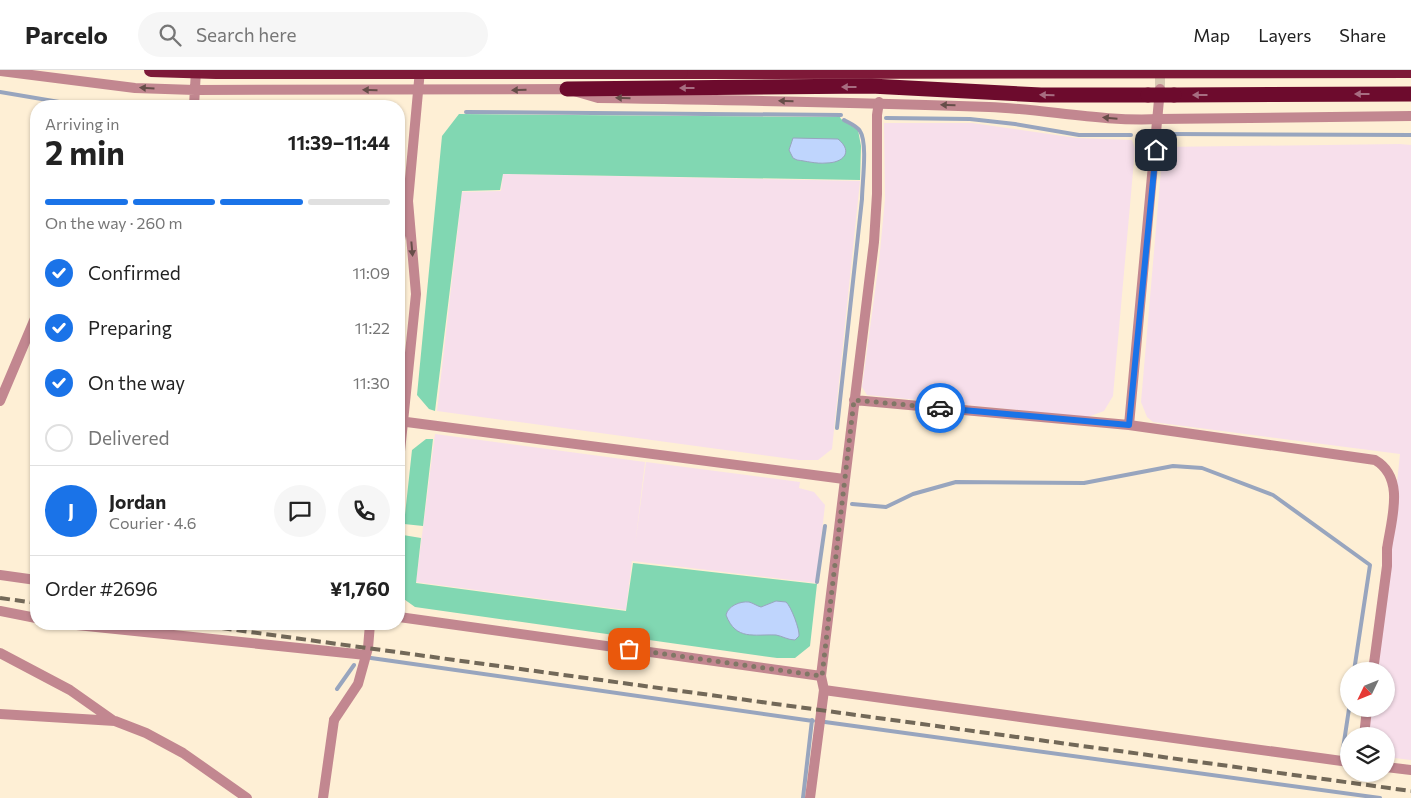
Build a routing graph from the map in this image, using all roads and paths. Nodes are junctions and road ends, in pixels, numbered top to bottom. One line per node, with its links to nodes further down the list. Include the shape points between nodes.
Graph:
1 (151, 70): 5 (highway, bridge)
2 (196, 70): 7 (street)
3 (420, 70): 8 (street)
4 (0, 71): 7 (street, one-way to 4, via 135,88)
5 (1411, 71)
6 (567, 89): 8 (street, one-way to 8); 9 (highway, one-way to 6, via 1041,95 871,86); 11 (street, one-way to 6, via 598,98)
7 (195, 90): 8 (street, one-way to 7); 12 (street)
8 (418, 91): 15 (street)
9 (1154, 92): 10 (highway, one-way to 9, bridge, via 1174,95); 14 (street)
10 (1411, 94)
11 (880, 99): 14 (street, one-way to 11, via 1111,119 1018,108); 19 (street, via 874,232)
12 (194, 100)
13 (1411, 116): 14 (street)
14 (1159, 119): 22 (street)
15 (408, 201): 16 (street); 18 (street, one-way to 18, via 416,294)
16 (405, 216)
17 (30, 330): 20 (street)
18 (405, 388)
19 (854, 400): 22 (street); 23 (street)
20 (0, 401)
21 (405, 423): 23 (street)
22 (1129, 425): 33 (street, via 1375,460 1391,474 1394,487 1387,566)
23 (844, 479): 34 (street)
24 (0, 574): 25 (street)
25 (30, 579)
26 (0, 611): 27 (street)
27 (30, 617)
28 (405, 618): 34 (street)
29 (125, 630): 32 (street)
30 (369, 630): 32 (street)
31 (0, 653): 37 (street, via 70,690)
32 (366, 655): 42 (street, via 358,684 334,720)
33 (1373, 662)
34 (822, 676): 35 (street)
35 (824, 690): 38 (street); 43 (street)
36 (0, 714): 37 (street)
37 (114, 722): 41 (street, via 146,733 183,753)
38 (1340, 761)
39 (1395, 768): 40 (street)
40 (1411, 770)
41 (247, 798)
42 (323, 798)
43 (810, 798)

